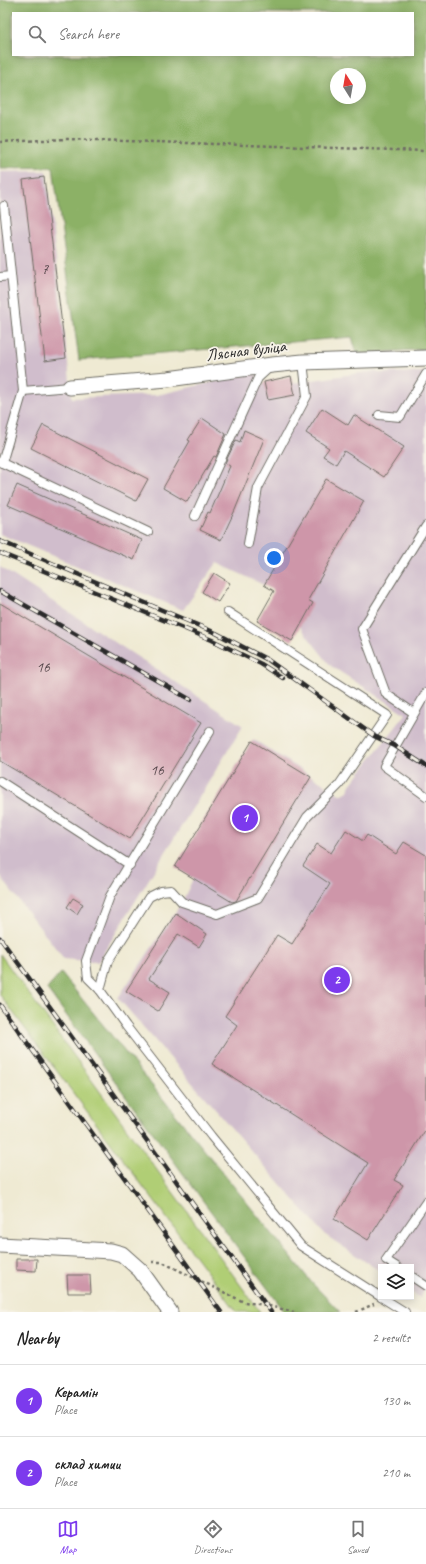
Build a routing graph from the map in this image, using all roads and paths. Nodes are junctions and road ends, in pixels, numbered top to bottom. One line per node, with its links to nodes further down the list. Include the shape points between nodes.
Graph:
1 (0, 142): 2 (path, via 66,139)
2 (426, 151)
3 (4, 206): 5 (lane)
4 (0, 276): 5 (lane)
5 (11, 276): 11 (lane)
6 (426, 358): 7 (street, Лясная вуліца)
7 (303, 362): 8 (street, Лясная вуліца); 17 (lane, via 307,396 258,488)
8 (272, 365): 10 (street, Лясная вуліца, via 168,379); 14 (lane, via 258,378)
9 (426, 374): 12 (lane, via 400,417)
10 (70, 387): 11 (lane)
11 (23, 391): 13 (lane)
12 (379, 415)
13 (1, 463): 16 (lane)
14 (195, 516)
15 (426, 526): 20 (lane, via 362,629 386,694)
16 (148, 532)
17 (248, 544)
18 (228, 612): 25 (lane, via 387,714 339,785 307,817 258,898 217,914 182,902 171,890 160,891 149,897 108,961)
19 (426, 693): 20 (lane)
20 (414, 713): 23 (lane, via 384,766)
21 (210, 731): 24 (lane)
22 (0, 781): 24 (lane)
23 (426, 796)
24 (130, 865): 25 (lane, via 110,896 86,961 88,978)
25 (100, 990): 32 (lane, via 211,1136 301,1246)
26 (426, 1202): 29 (lane, via 386,1260)
27 (0, 1245): 28 (street, via 110,1251 122,1254)
28 (133, 1264): 35 (street); 36 (path, via 162,1262 244,1302)
29 (392, 1264)
30 (414, 1278): 31 (lane)
31 (426, 1286)
32 (378, 1295)
33 (378, 1300): 37 (path)
34 (385, 1300): 38 (lane)
35 (170, 1312)
36 (294, 1312)
37 (356, 1312)
38 (405, 1312)

